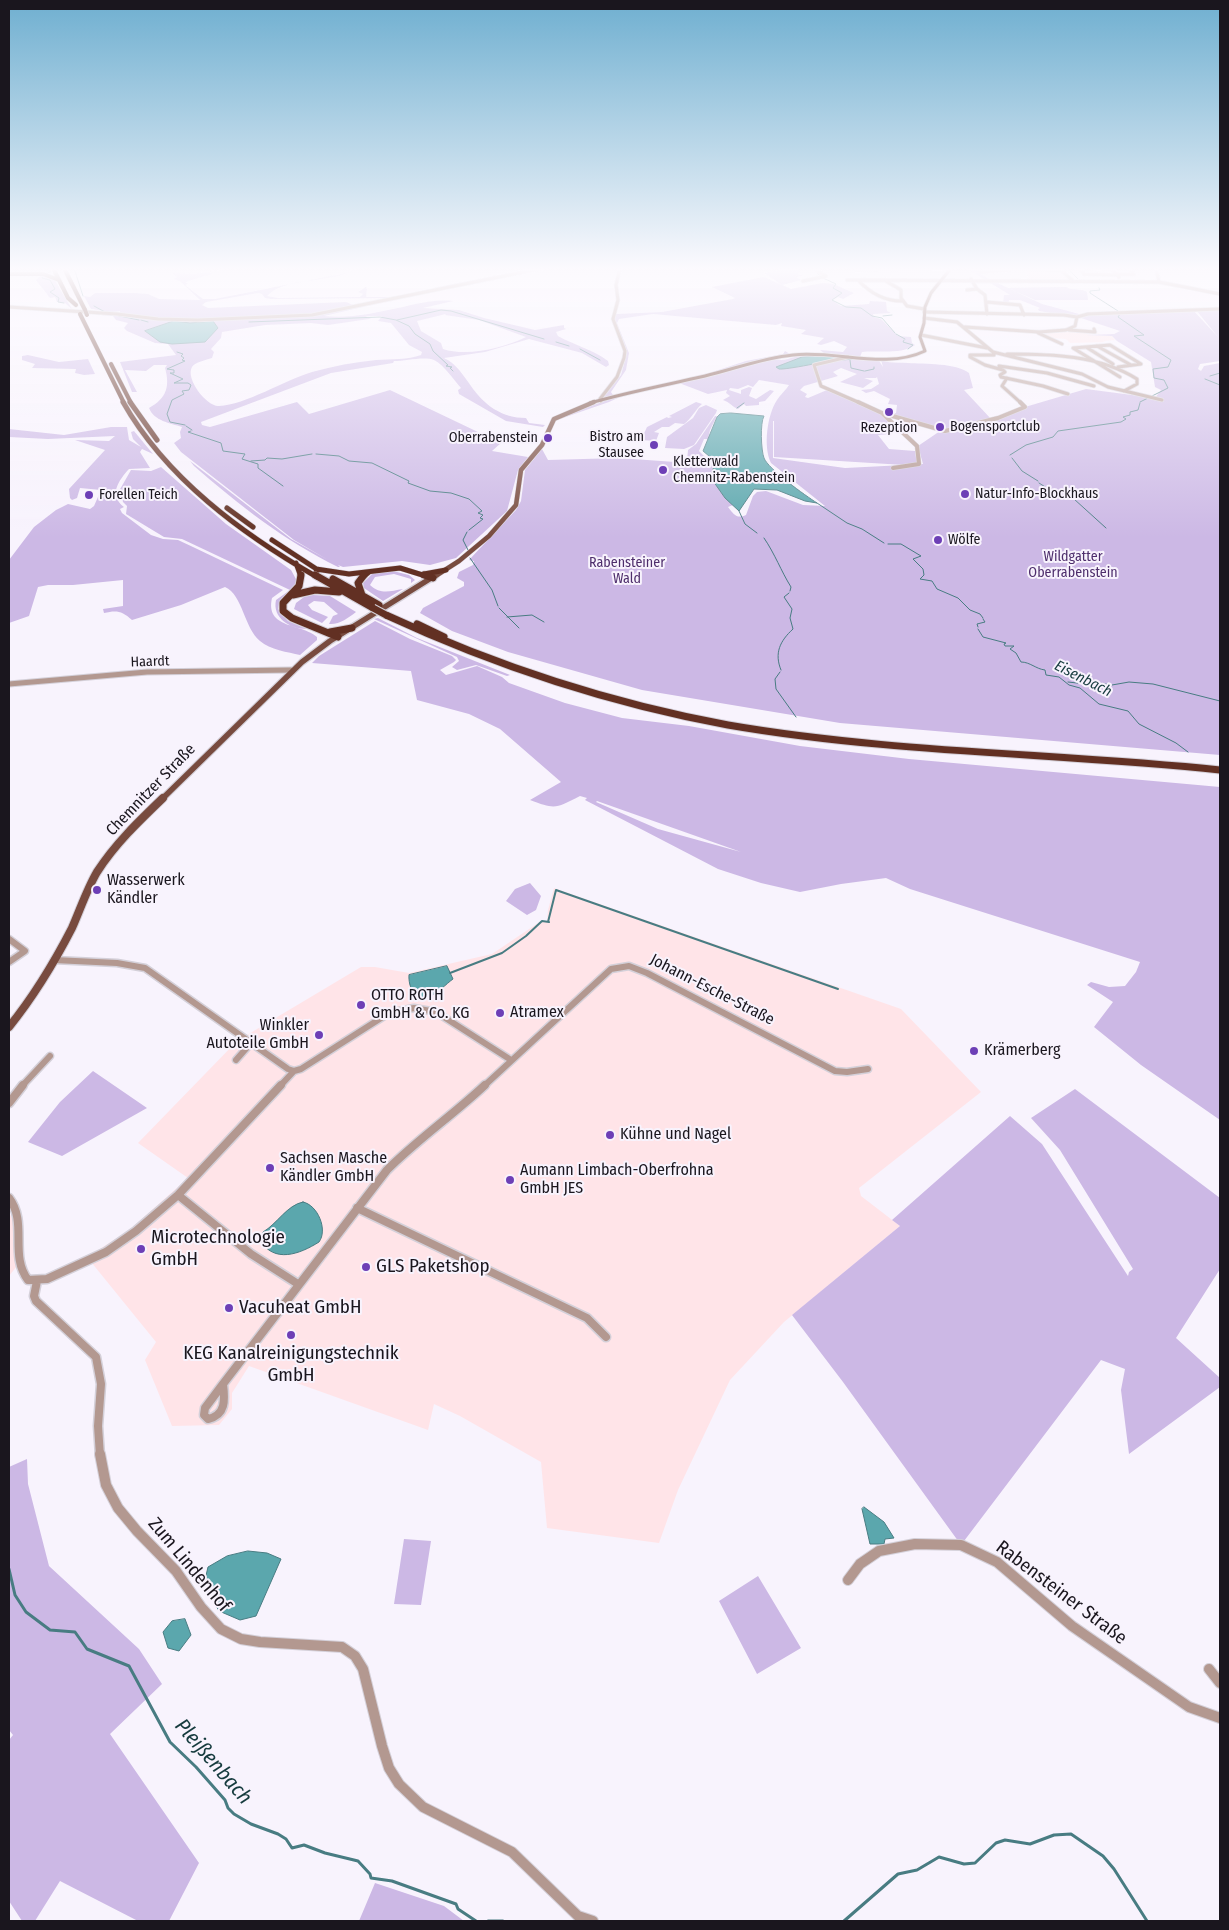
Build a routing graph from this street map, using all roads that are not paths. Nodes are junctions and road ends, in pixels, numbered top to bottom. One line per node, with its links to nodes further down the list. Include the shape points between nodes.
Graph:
1 (102, 358): 32 (highway, via 123,402 152,444 179,474 213,504)
2 (108, 358): 27 (highway, via 129,401)
3 (623, 358): 25 (street, via 619,375)
4 (774, 358): 25 (main road, Chemnitzer Straße)
5 (844, 358): 13 (street)
6 (973, 358): 15 (street)
7 (1019, 358): 22 (street, via 1082,374)
8 (1067, 358): 14 (street)
9 (1089, 358): 14 (street)
10 (1103, 358): 17 (street)
11 (1118, 358): 16 (street)
12 (1131, 358): 16 (street, via 1141,364)
13 (836, 360): 26 (street, via 814,365 822,386)
14 (1097, 363): 17 (street); 19 (street)
15 (983, 364): 20 (street, via 1003,370 1005,372 1000,376); 21 (street, via 1047,373)
16 (1130, 365): 18 (street)
17 (1112, 366): 18 (street)
18 (1118, 367): 22 (street, via 1137,379 1137,384)
19 (1120, 377)
20 (1007, 378): 23 (street); 26 (street, via 1002,386 1025,407 998,418 946,430)
21 (1094, 386)
22 (1124, 391): 24 (street)
23 (1068, 394)
24 (1162, 400)
25 (601, 401): 35 (main road, Chemnitzer Straße, via 551,422 542,445 521,470 518,501 513,510 481,543)
26 (882, 413): 28 (street, via 917,446 919,464)
27 (180, 466)
28 (893, 468)
29 (222, 504): 30 (highway)
30 (258, 531)
31 (265, 536): 33 (highway)
32 (296, 563): 38 (highway); 39 (highway, via 302,580)
33 (316, 569): 34 (highway, via 345,574); 40 (highway)
34 (376, 570): 36 (highway, via 400,568); 40 (highway, via 358,581)
35 (446, 570): 36 (highway); 37 (main road, Chemnitzer Straße)
36 (423, 574): 37 (highway)
37 (433, 578): 43 (main road, Chemnitzer Straße)
38 (344, 592): 39 (highway, via 315,590); 41 (highway)
39 (291, 596): 44 (highway, via 282,606 285,615)
40 (362, 596): 41 (highway)
41 (376, 606): 42 (highway, bridge)
42 (389, 613): 48 (highway, via 531,670 612,694 715,717 852,736); 49 (highway, via 451,646 526,675 603,698 707,721 847,741)
43 (352, 628): 44 (highway); 45 (main road, Chemnitzer Straße)
44 (328, 632): 45 (highway)
45 (338, 637): 46 (main road, Chemnitzer Straße)
46 (292, 670): 47 (street, Haardt, via 147,672); 51 (main road, Chemnitzer Straße, via 125,835 97,873)
47 (9, 684)
48 (1220, 764)
49 (1220, 770)
50 (9, 938): 52 (street, via 25,951)
51 (54, 960): 53 (main road, Chemnitzer Straße, via 31,1000); 54 (street, via 117,963 145,968)
52 (9, 962)
53 (9, 1027)
54 (252, 1043): 56 (street); 59 (street)
55 (50, 1056): 60 (street)
56 (236, 1060)
57 (511, 1060): 58 (street, Johann-Esche-Straße, via 602,976 621,965 647,973 835,1070); 59 (street, via 436,1012 414,1008 388,1013); 63 (street, Johann-Esche-Straße, via 450,1117 399,1158)
58 (868, 1069)
59 (294, 1071): 61 (street, via 231,1143)
60 (9, 1103)
61 (178, 1196): 64 (street, via 120,1244); 65 (street, via 222,1228 231,1241)
62 (9, 1198): 64 (street, via 16,1204 19,1214 22,1273 28,1280)
63 (357, 1208): 65 (street, Johann-Esche-Straße, via 349,1224); 66 (street, via 587,1318)
64 (37, 1282): 72 (street, Zum Lindenhof, via 36,1301 96,1357 102,1384 98,1426 106,1485 118,1508 176,1571 201,1607 221,1629 241,1639 350,1650 363,1669 382,1746 389,1768 399,1784 423,1807 512,1852 578,1916)
65 (298, 1284): 67 (street, Johann-Esche-Straße, via 240,1357)
66 (606, 1337)
67 (223, 1384)
68 (848, 1580): 71 (street, Rabensteiner Straße, via 860,1564 878,1551 915,1544 961,1545 997,1562 1072,1626 1189,1707)
69 (1209, 1669): 70 (street)
70 (1220, 1683)
71 (1220, 1718)
72 (594, 1921)

